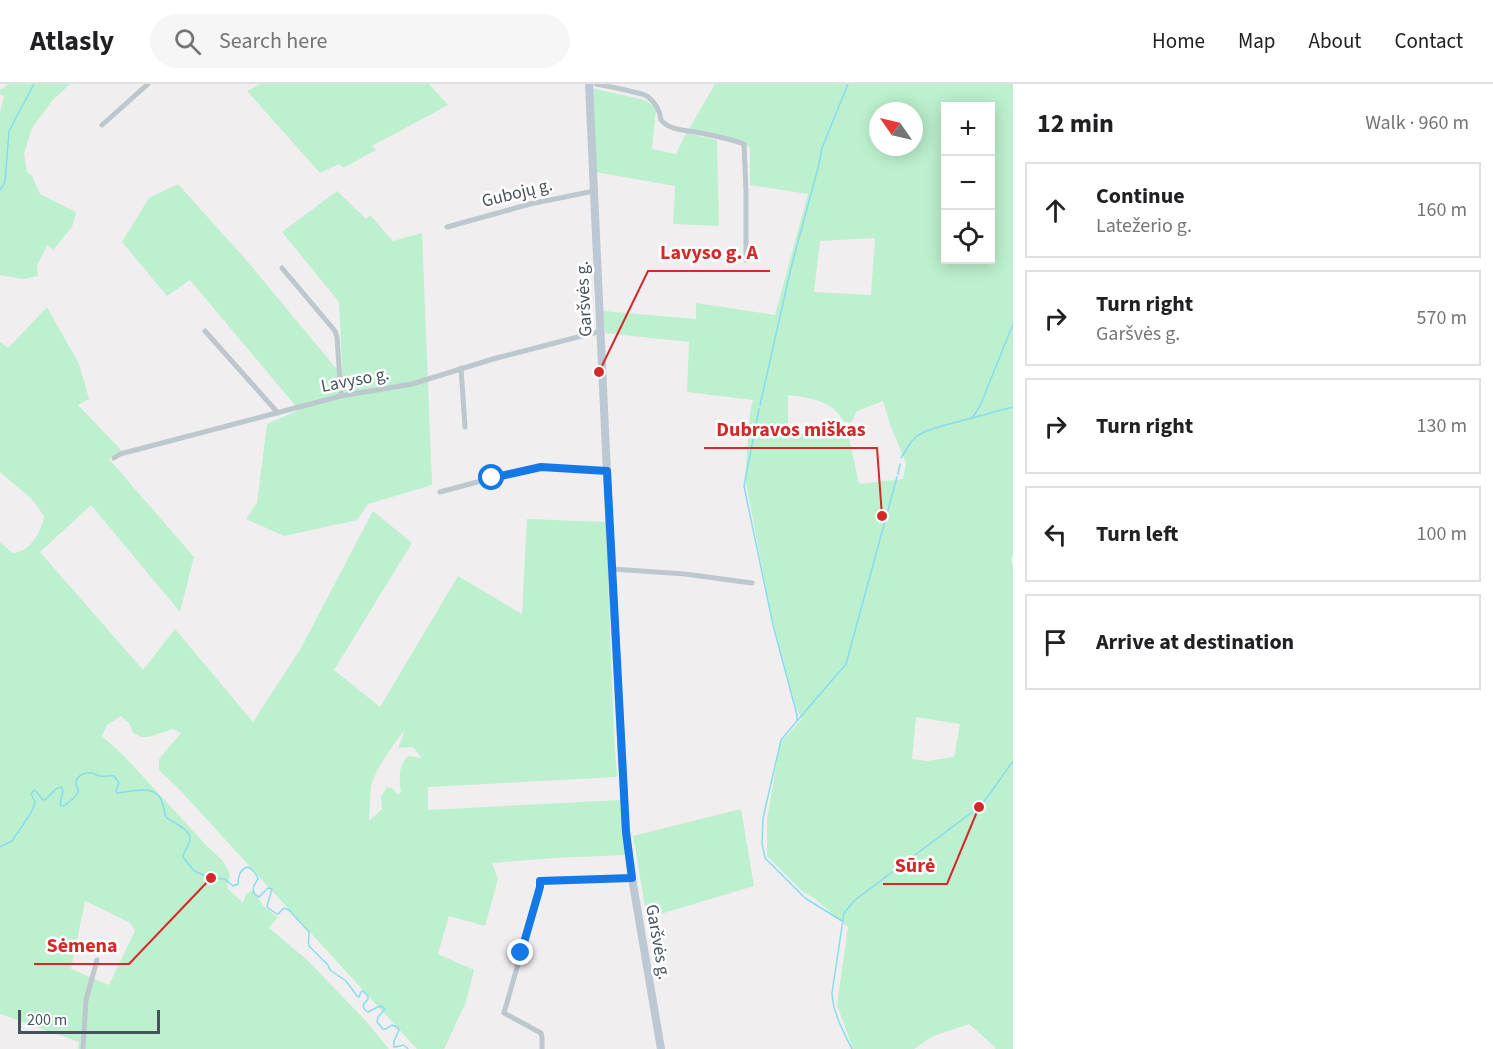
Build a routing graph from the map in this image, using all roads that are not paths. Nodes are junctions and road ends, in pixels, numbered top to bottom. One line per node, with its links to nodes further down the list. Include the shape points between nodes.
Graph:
1 (148, 84): 4 (street)
2 (589, 84): 5 (main road, Garšvės g.)
3 (596, 84): 7 (street, via 646,95 658,107 667,126 744,144)
4 (102, 125)
5 (594, 191): 6 (street, Gubojų g.); 10 (main road, Garšvės g.)
6 (447, 227)
7 (746, 260)
8 (282, 268): 12 (street, via 335,331)
9 (206, 331): 13 (street)
10 (601, 331): 11 (street, Lavyso g.); 16 (main road, Garšvės g.)
11 (461, 368): 12 (street, Lavyso g., via 412,384); 14 (street)
12 (341, 396): 13 (street, Lavyso g.)
13 (278, 413): 15 (street, Lavyso g.)
14 (465, 427)
15 (114, 458)
16 (607, 471): 17 (street, via 541,467); 18 (main road, Garšvės g.)
17 (440, 492)
18 (612, 569): 19 (street); 20 (main road, Garšvės g., via 626,832)
19 (752, 583)
20 (632, 878): 23 (street, via 540,881 504,1013 541,1033); 24 (main road, Garšvės g.)
21 (97, 960): 22 (street, via 86,1000)
22 (83, 1049)
23 (542, 1049)
24 (662, 1049)

